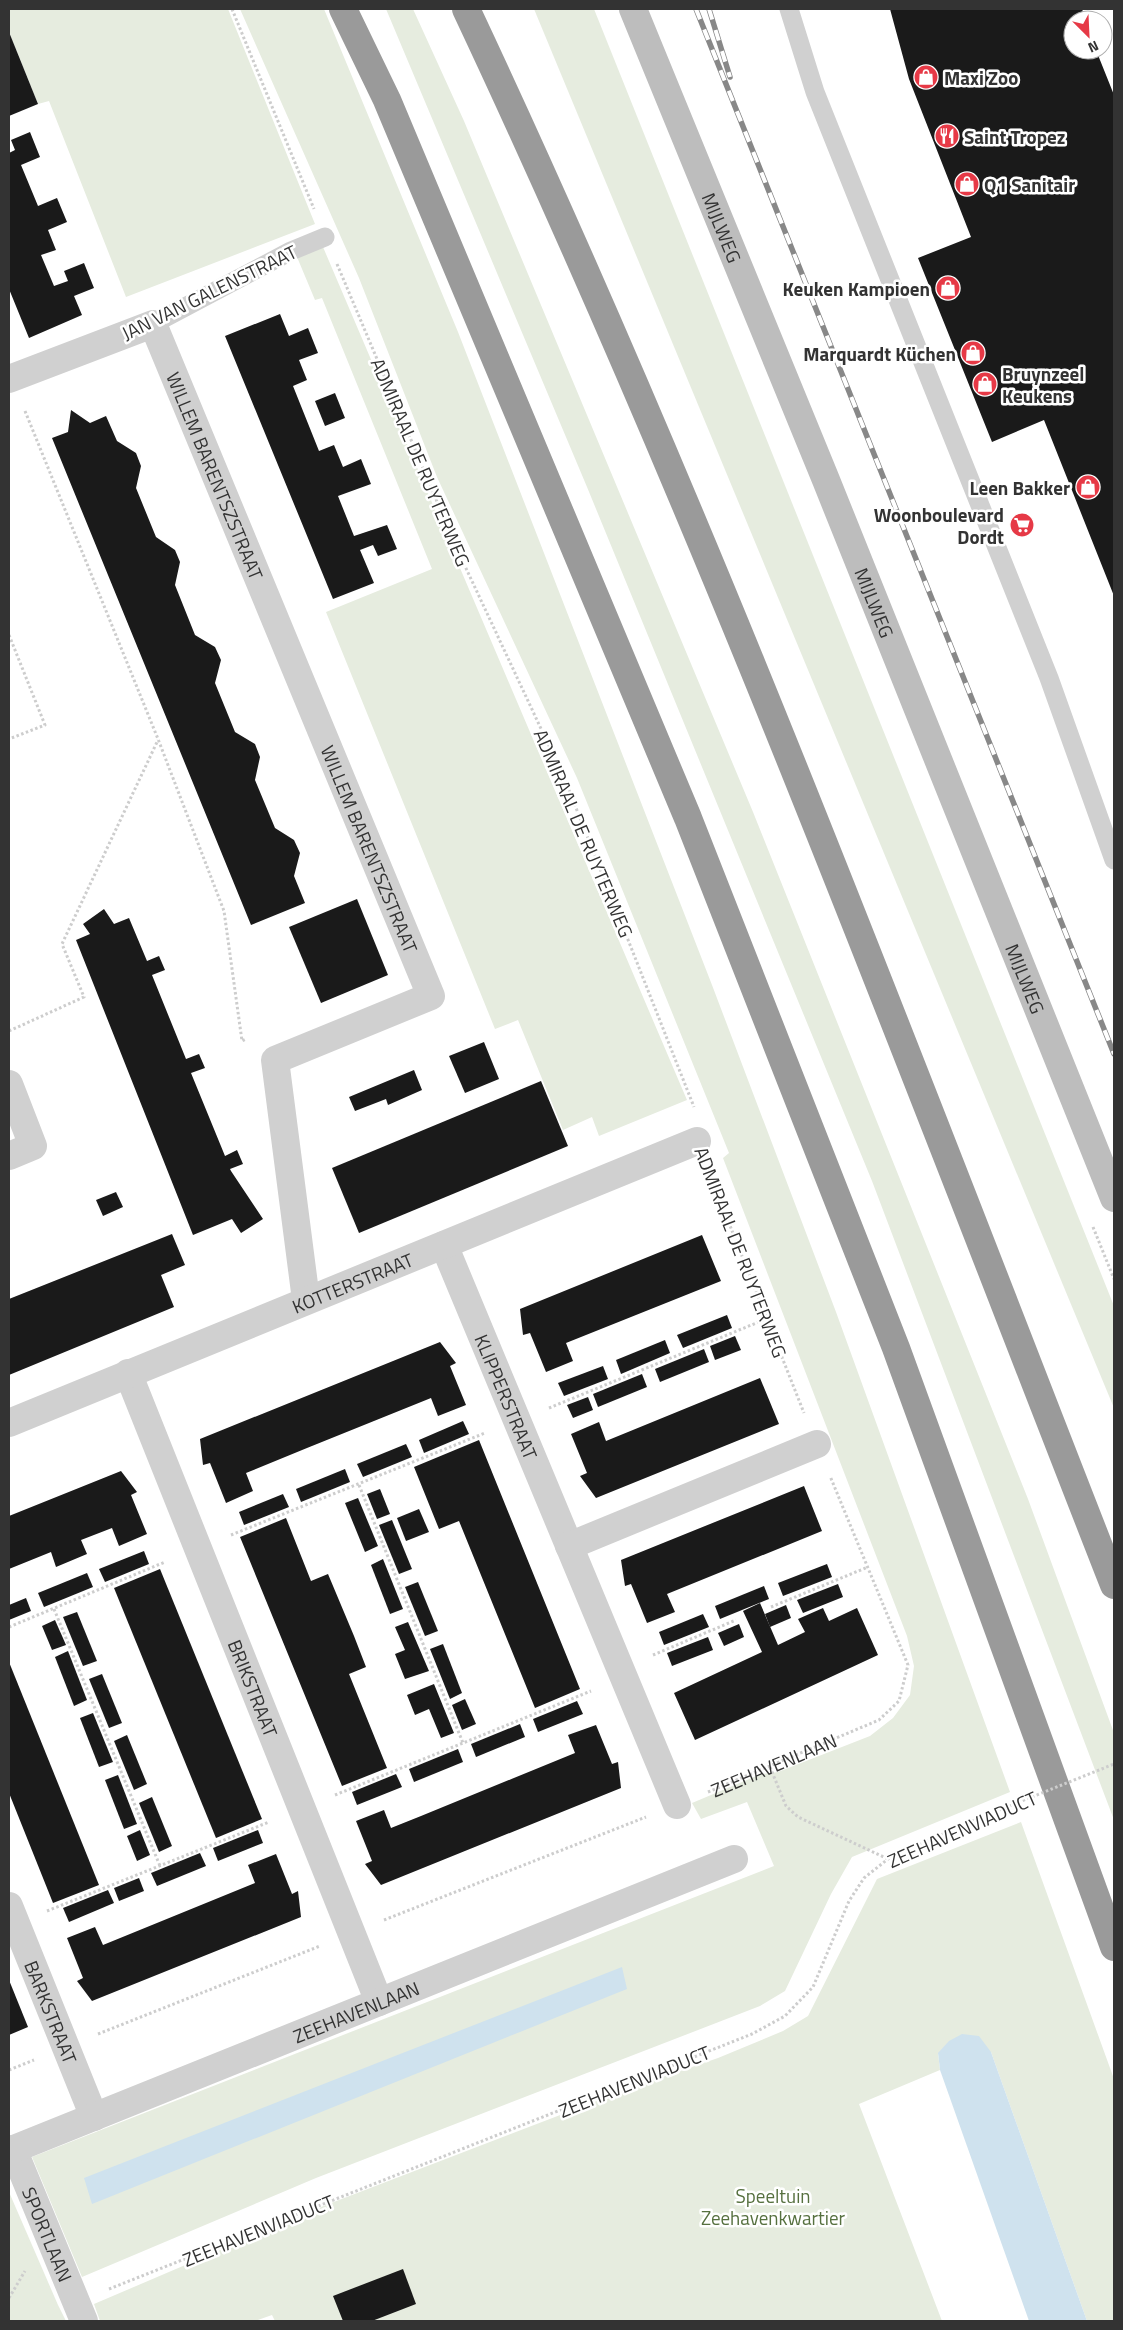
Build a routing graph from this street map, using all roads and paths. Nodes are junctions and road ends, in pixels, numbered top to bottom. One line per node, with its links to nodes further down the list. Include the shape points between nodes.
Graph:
1 (232, 9): 6 (path, ADMIRAAL DE RUYTERWEG)
2 (343, 9): 45 (highway, via 387,100 688,818 896,1348)
3 (466, 9): 30 (highway, via 539,164 644,404 805,794)
4 (633, 9): 18 (main road, MIJLWEG, via 830,489)
5 (789, 9): 12 (lane, via 815,92 1049,678)
6 (325, 237): 7 (lane, JAN VAN GALENSTRAAT, via 291,251); 16 (path, ADMIRAAL DE RUYTERWEG, via 457,549 565,780 700,1122)
7 (153, 324): 8 (street, JAN VAN GALENSTRAAT); 14 (street, WILLEM BARENTSZSTRAAT, via 431,996)
8 (10, 378): 11 (path)
9 (9, 636): 10 (path, via 44,725)
10 (9, 739)
11 (158, 739): 13 (path, via 62,944 84,997); 14 (path, via 224,911 242,1041 265,1029)
12 (1114, 860)
13 (9, 1031)
14 (275, 1060): 20 (street)
15 (9, 1084): 17 (street, via 33,1146)
16 (697, 1141): 19 (street, KOTTERSTRAAT); 21 (path, ADMIRAAL DE RUYTERWEG)
17 (9, 1156)
18 (1114, 1198)
19 (444, 1245): 20 (street, KOTTERSTRAAT); 23 (street, KLIPPERSTRAAT)
20 (306, 1300): 22 (street, KOTTERSTRAAT)
21 (766, 1319): 23 (path); 25 (path, ADMIRAAL DE RUYTERWEG)
22 (128, 1372): 24 (street, KOTTERSTRAAT); 28 (street, BRIKSTRAAT)
23 (517, 1421): 26 (path); 27 (street, KLIPPERSTRAAT)
24 (9, 1423)
25 (817, 1444): 27 (street); 29 (path, ADMIRAAL DE RUYTERWEG)
26 (359, 1485): 28 (path); 37 (path)
27 (569, 1546): 36 (street, KLIPPERSTRAAT)
28 (197, 1548): 32 (path); 46 (street, BRIKSTRAAT)
29 (868, 1568): 31 (path); 35 (path, ADMIRAAL DE RUYTERWEG)
30 (1114, 1585)
31 (771, 1607)
32 (54, 1609): 34 (path); 43 (path)
33 (736, 1620): 36 (path)
34 (9, 1627)
35 (908, 1665): 39 (path, ZEEHAVENLAAN, via 899,1701 878,1720)
36 (620, 1668): 40 (street, KLIPPERSTRAAT)
37 (463, 1743)
38 (1114, 1764): 42 (path, ZEEHAVENVIADUCT, bridge, via 967,1823)
39 (770, 1766): 40 (path, ZEEHAVENLAAN); 42 (path, via 786,1806 798,1817)
40 (676, 1805)
41 (734, 1859): 46 (street, ZEEHAVENLAAN)
42 (888, 1859): 49 (path, ZEEHAVENVIADUCT, via 864,1878 849,1901 813,1987 785,2016 752,2034)
43 (160, 1866)
44 (9, 1906): 47 (street, BARKSTRAAT)
45 (1114, 1947)
46 (379, 2002): 47 (street, ZEEHAVENLAAN)
47 (94, 2116): 48 (street, ZEEHAVENLAAN)
48 (11, 2150): 49 (street, SPORTLAAN)
49 (80, 2312)

